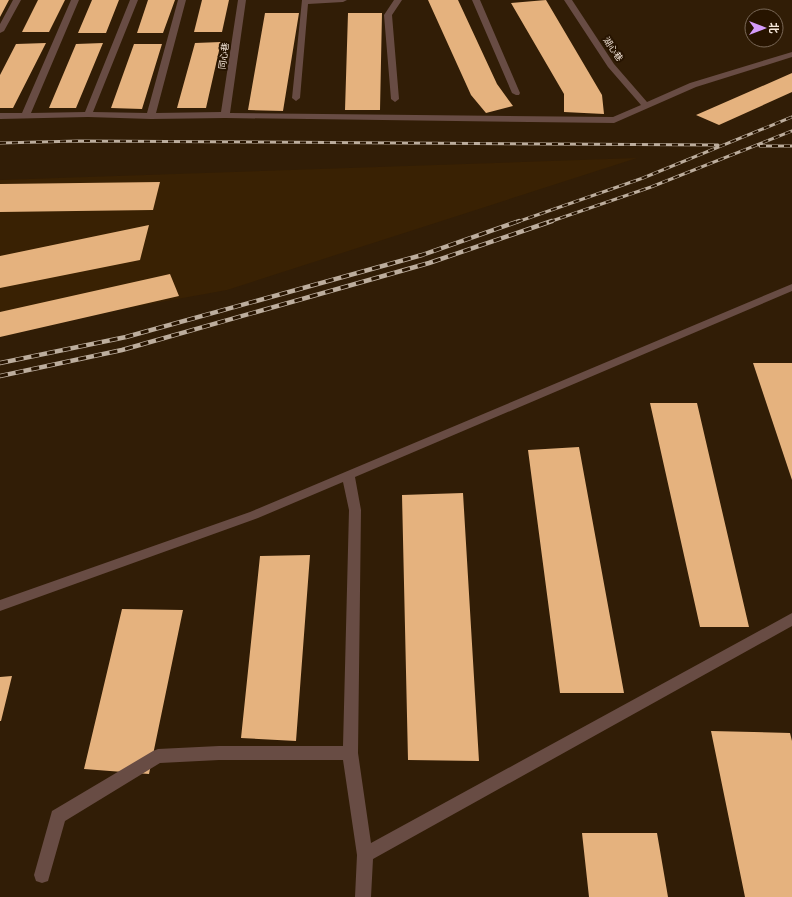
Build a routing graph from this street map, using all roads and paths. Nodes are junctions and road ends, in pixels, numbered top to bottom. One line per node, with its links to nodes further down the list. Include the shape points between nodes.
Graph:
1 (17, 0): 10 (street)
2 (75, 0): 19 (street)
3 (134, 0): 16 (street)
4 (182, 0): 20 (street)
5 (242, 0): 17 (street, 同心巷)
6 (343, 0): 13 (street, via 305,2)
7 (398, 0): 14 (street, via 388,15)
8 (476, 0): 12 (street)
9 (568, 0): 15 (street, 湖心巷, via 611,65)
10 (0, 31)
11 (792, 54): 15 (street, via 693,85)
12 (516, 92)
13 (296, 98)
14 (395, 98)
15 (646, 106): 17 (street, via 614,120)
16 (88, 114): 19 (street); 20 (street)
17 (225, 115): 20 (street)
18 (0, 116): 19 (street)
19 (25, 116)
20 (151, 116)
21 (792, 287): 22 (street)
22 (348, 475): 23 (street, via 254,515); 25 (street, via 355,510)
23 (0, 606)
24 (792, 619): 26 (street)
25 (350, 753): 26 (street); 27 (street, via 219,753 158,756 58,816)
26 (365, 855): 28 (street)
27 (42, 875)
28 (363, 897)

